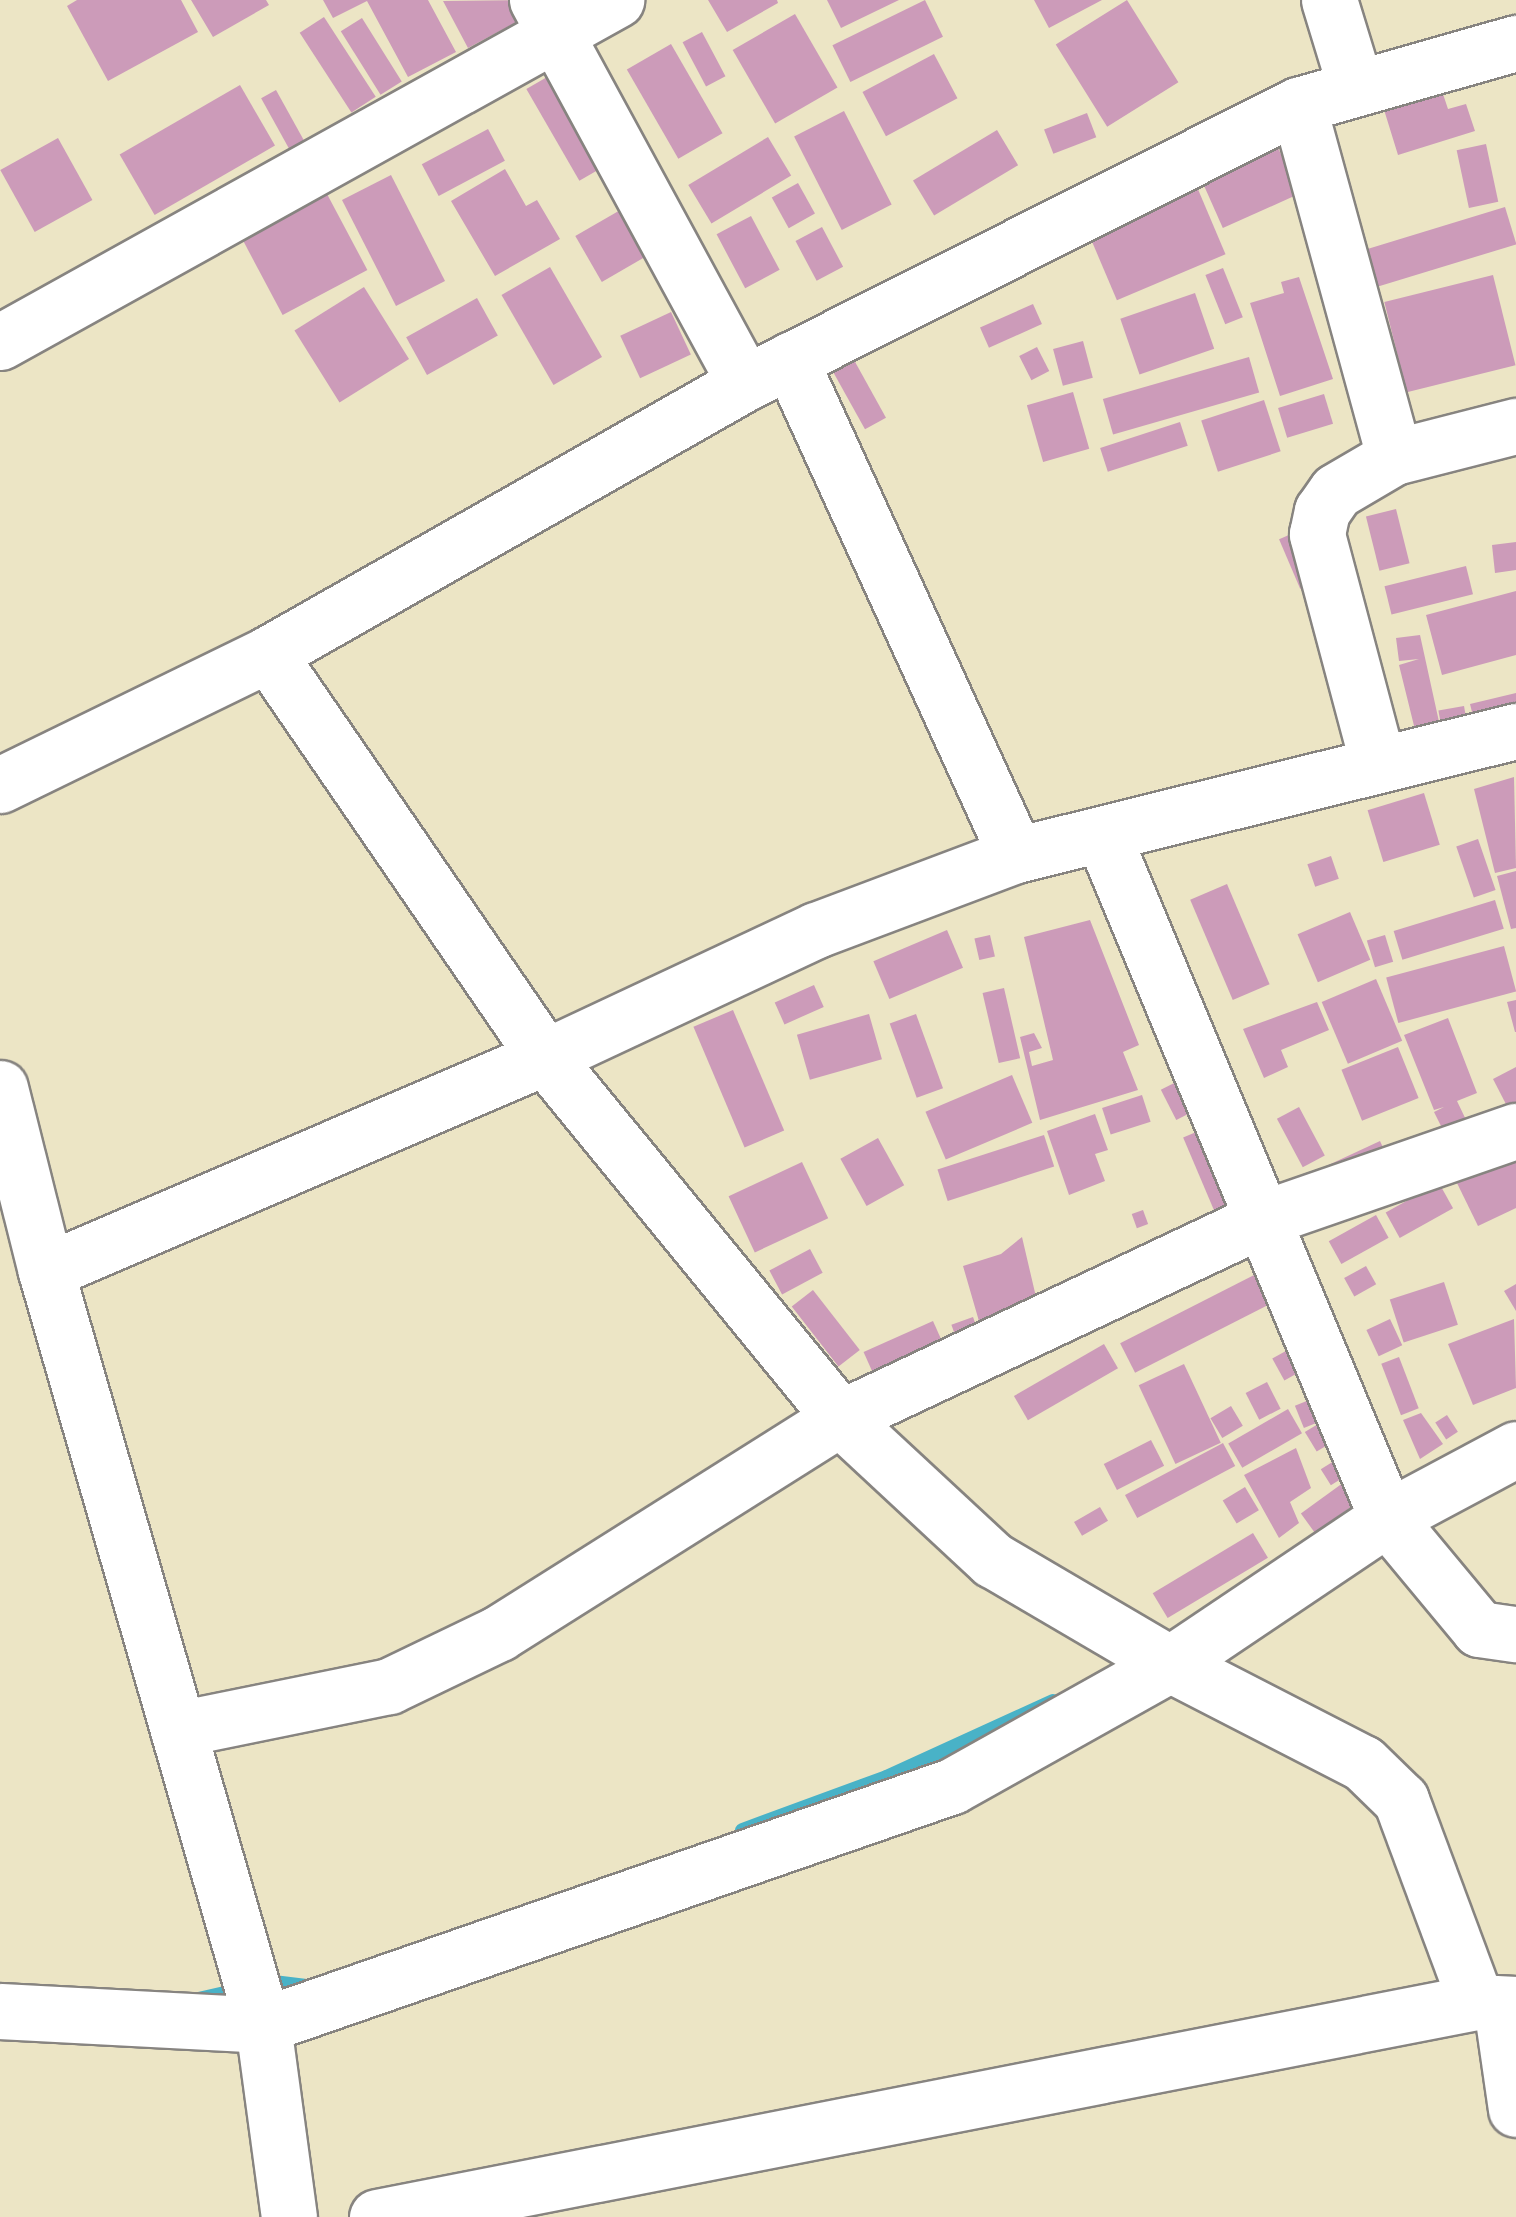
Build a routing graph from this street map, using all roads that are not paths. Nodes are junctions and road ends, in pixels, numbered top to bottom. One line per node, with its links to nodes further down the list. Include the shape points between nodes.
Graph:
1 (616, 0): 3 (street)
2 (1329, 0): 5 (street)
3 (547, 17): 7 (street); 8 (street)
4 (1516, 43): 5 (street)
5 (1355, 84): 6 (street)
6 (1298, 106): 8 (street); 10 (street)
7 (0, 342)
8 (768, 371): 11 (street); 16 (street)
9 (1516, 426): 10 (street)
10 (1394, 457): 13 (street, via 1336,490 1317,534)
11 (268, 654): 14 (street); 17 (street)
12 (1516, 731): 13 (street)
13 (1377, 760): 15 (street)
14 (0, 785)
15 (1104, 836): 16 (street); 20 (street)
16 (1016, 855): 17 (street, via 816,930)
17 (544, 1057): 21 (street); 22 (street)
18 (0, 1088): 21 (street)
19 (1516, 1130): 20 (street)
20 (1267, 1217): 22 (street); 24 (street)
21 (46, 1271): 27 (street)
22 (840, 1418): 26 (street, via 994,1560); 27 (street, via 499,1633 388,1686)
23 (1516, 1449): 24 (street)
24 (1387, 1518): 25 (street, via 1480,1628); 26 (street)
25 (1516, 1634)
26 (1170, 1664): 28 (street, via 1363,1763 1401,1800); 30 (street, via 952,1786)
27 (178, 1729): 30 (street)
28 (1497, 2004): 31 (street); 33 (street)
29 (0, 2011): 30 (street)
30 (263, 2025): 32 (street)
31 (1516, 2109)
32 (289, 2217)
33 (377, 2217)

